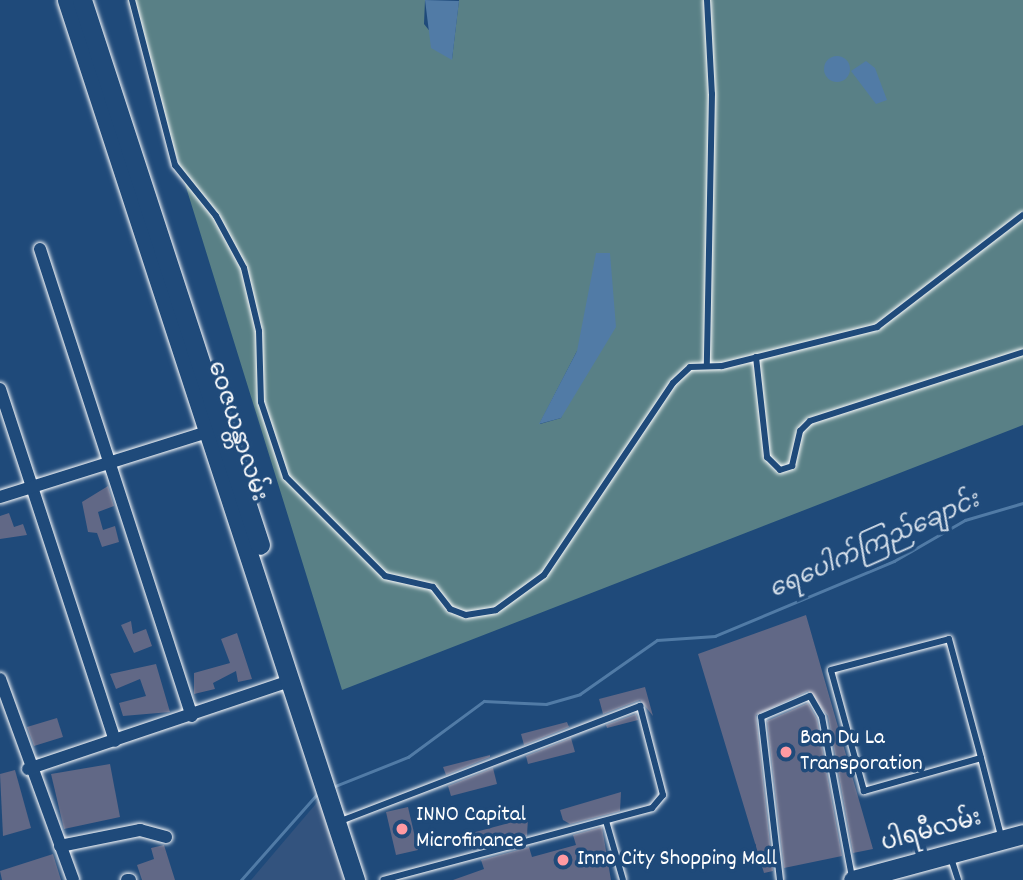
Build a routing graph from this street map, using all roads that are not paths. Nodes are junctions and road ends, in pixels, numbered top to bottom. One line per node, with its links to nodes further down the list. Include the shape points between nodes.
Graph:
1 (67, 0): 11 (main road, ဝေဇယန္တာလမ်း)
2 (82, 0): 21 (main road, ဝေဇယန္တာလမ်း)
3 (132, 0): 9 (lane, via 175,165 222,226 244,268 259,331 261,402 286,477 385,576 433,587 450,609 466,615 484,614 523,595 561,555 673,383 690,367)
4 (707, 0): 9 (lane, via 712,94)
5 (1023, 215): 8 (lane, via 877,327)
6 (40, 249): 12 (street)
7 (1023, 352): 8 (lane, via 810,421 800,431 792,466 780,470 767,457)
8 (756, 357): 9 (lane)
9 (707, 365)
10 (0, 389): 13 (street)
11 (208, 432): 12 (street); 16 (main road, ဝေဇယန္တာလမ်း)
12 (111, 461): 13 (street); 17 (street)
13 (32, 487): 14 (street); 18 (street)
14 (0, 497)
15 (0, 679): 20 (street)
16 (292, 680): 17 (street); 21 (main road, ဝေဇယန္တာလမ်း)
17 (192, 716): 18 (street)
18 (115, 741): 20 (street)
19 (981, 758): 19 (lane, via 949,639 831,670 864,791); 26 (lane)
20 (28, 769): 27 (street)
21 (328, 769): 22 (main road, ဝေဇယန္တာလမ်း)
22 (342, 812): 23 (lane, via 640,706 663,794 652,808); 31 (main road, ဝေဇယန္တာလမ်း); 32 (main road, ဝေဇယန္တာလမ်း)
23 (607, 821): 29 (lane); 34 (lane)
24 (1023, 834): 26 (main road, ပါရမီလမ်း)
25 (166, 837): 27 (street, via 140,830)
26 (1002, 840): 28 (main road, ပါရမီလမ်း)
27 (60, 846): 30 (street)
28 (949, 854): 36 (main road, ပါရမီလမ်း); 37 (lane)
29 (409, 878): 33 (lane)
30 (74, 880)
31 (355, 880)
32 (368, 880)
33 (383, 880)
34 (623, 880)
35 (780, 880): 36 (lane, via 761,717 810,696 822,717)
36 (853, 880)
37 (958, 880)

